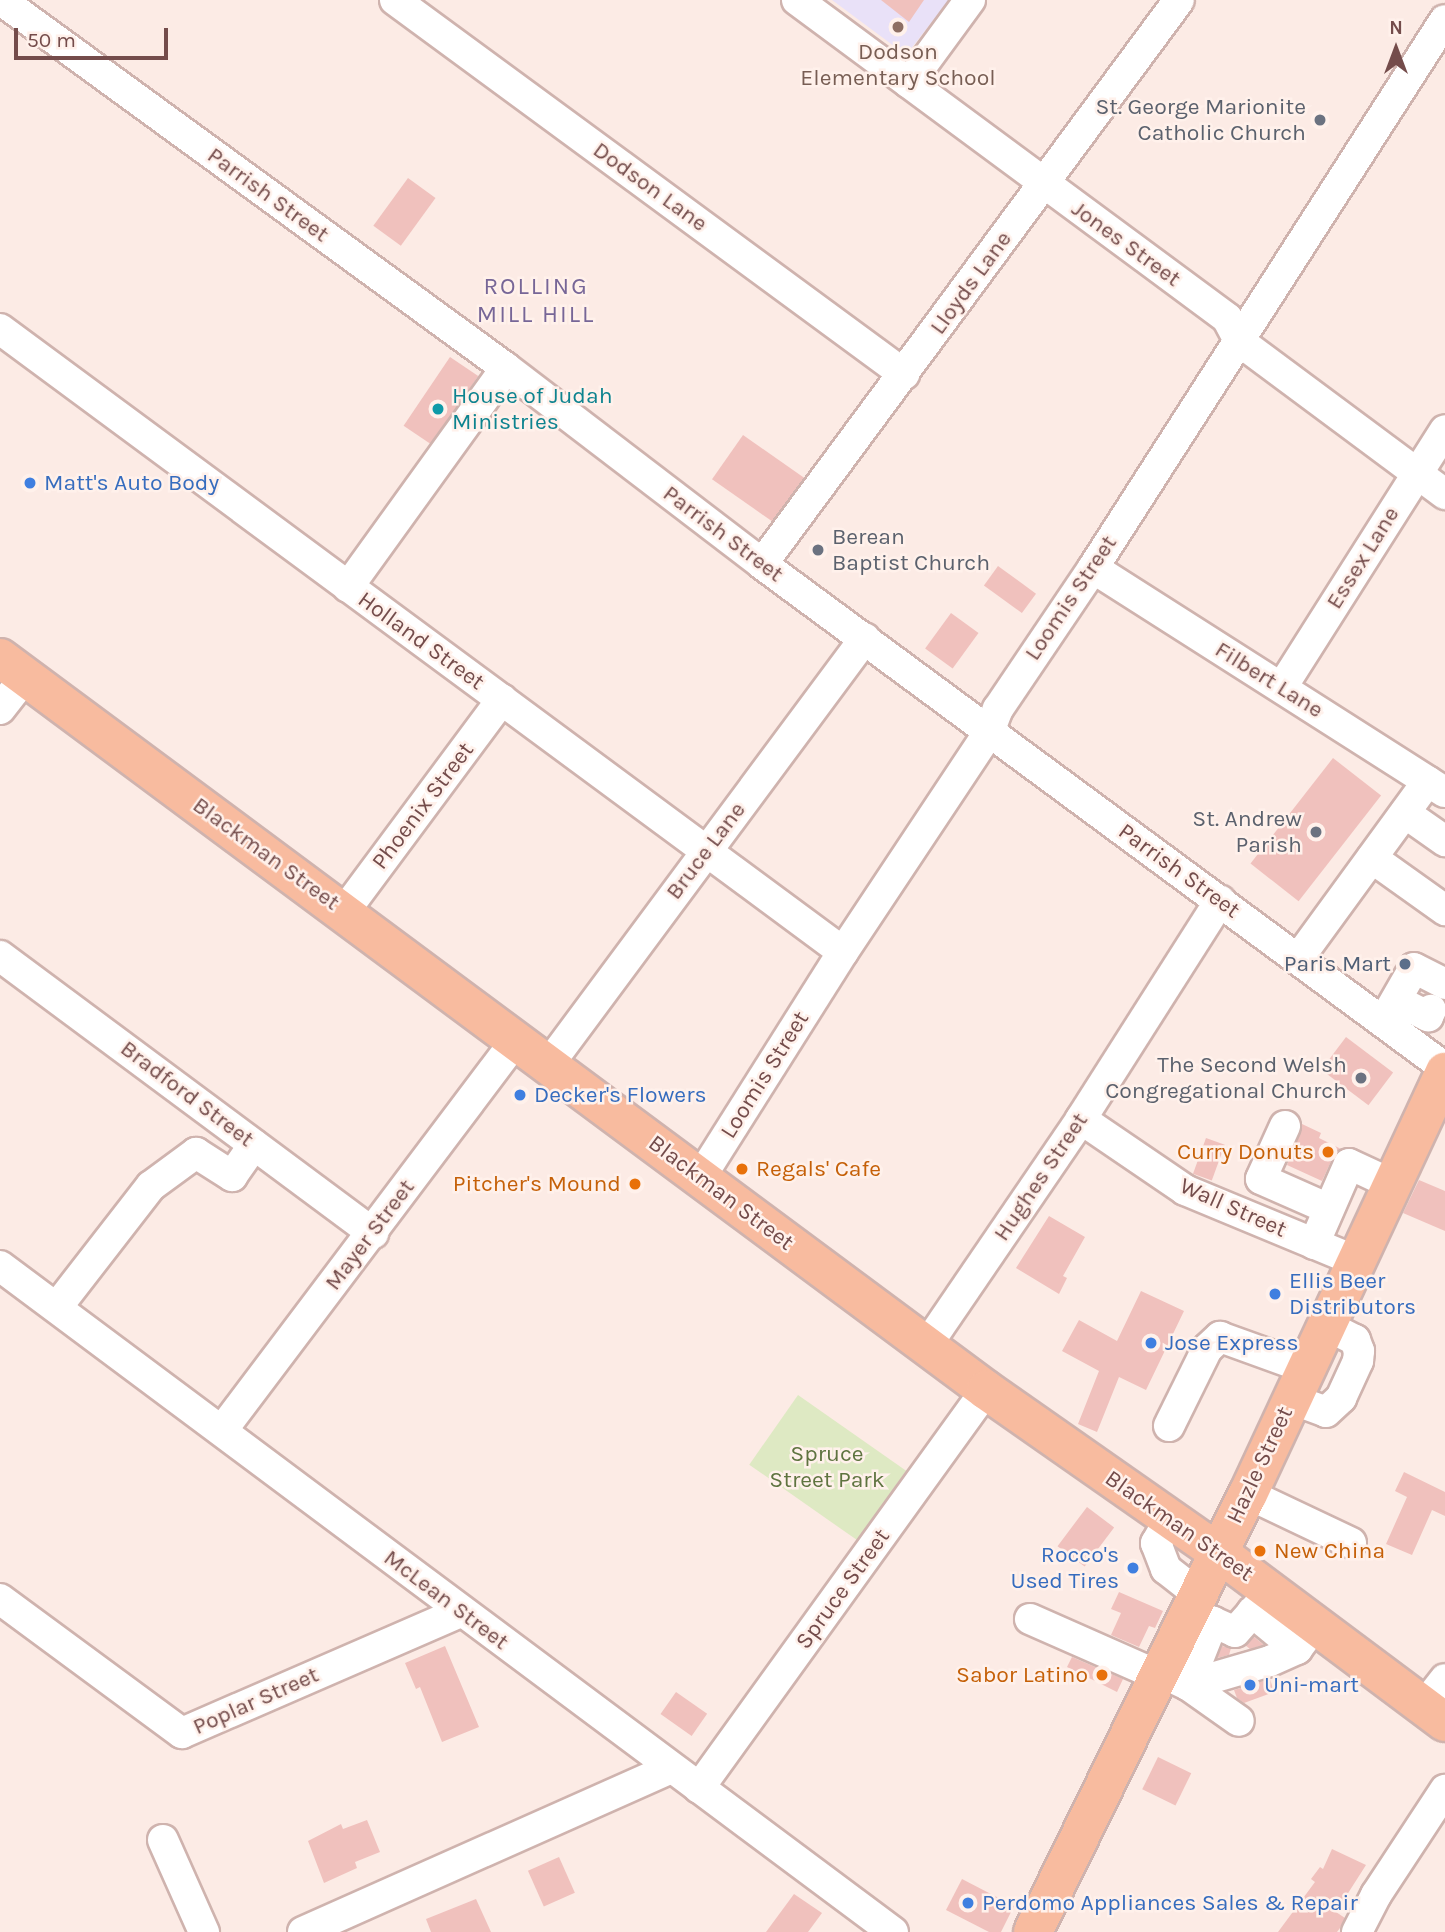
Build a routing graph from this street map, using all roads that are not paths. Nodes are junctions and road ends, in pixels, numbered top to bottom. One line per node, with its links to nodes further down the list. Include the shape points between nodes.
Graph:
1 (1, 0): 11 (street, Parrish Street)
2 (395, 0): 12 (street, Dodson Lane)
3 (797, 0): 7 (street, Jones Street)
4 (970, 0): 7 (street)
5 (1179, 0): 8 (street, Lloyds Lane)
6 (1445, 20): 10 (street, Loomis Street)
7 (909, 83): 8 (street, Jones Street)
8 (1044, 184): 10 (street, Jones Street, via 1227,318); 12 (street, Lloyds Lane)
9 (0, 329): 18 (street, Holland Street)
10 (1239, 341): 14 (street, Jones Street); 17 (street, Loomis Street)
11 (506, 368): 16 (street, Parrish Street); 18 (street)
12 (904, 374): 16 (street, Lloyds Lane)
13 (1445, 430): 14 (street, Essex Lane)
14 (1417, 473): 15 (street, Jones Street); 21 (street, Essex Lane)
15 (1445, 494)
16 (762, 564): 19 (street, Parrish Street)
17 (1093, 568): 21 (street, Filbert Lane); 24 (street, Loomis Street, via 998,709)
18 (348, 587): 22 (street, Holland Street)
19 (865, 638): 24 (street, Parrish Street); 28 (street, Bruce Lane)
20 (13, 668): 23 (street); 32 (main road, Blackman Street)
21 (1282, 687): 25 (street, Filbert Lane)
22 (502, 699): 28 (street, Holland Street); 32 (street, Phoenix Street)
23 (0, 709)
24 (989, 732): 30 (street, Parrish Street); 33 (street, Loomis Street)
25 (1436, 787): 26 (street)
26 (1405, 813): 27 (street); 29 (street)
27 (1445, 841)
28 (708, 849): 33 (street, Holland Street); 38 (street, Bruce Lane)
29 (1372, 859): 31 (street); 35 (street)
30 (1220, 901): 35 (street, Parrish Street); 40 (street, Hughes Street)
31 (1445, 910)
32 (344, 912): 37 (main road, Blackman Street)
33 (843, 951): 43 (street, Loomis Street)
34 (0, 956): 42 (street, Bradford Street)
35 (1298, 959): 36 (street, Parrish Street)
36 (1423, 997): 39 (street, Parrish Street)
37 (516, 1040): 38 (main road, Blackman Street); 46 (street, Mayer Street)
38 (549, 1064): 43 (main road, Blackman Street)
39 (1445, 1070): 44 (main road, Hazle Street)
40 (1081, 1119): 47 (street, Wall Street, via 1185,1189); 51 (street, Hughes Street)
41 (1285, 1126): 45 (street, via 1261,1179)
42 (254, 1144): 46 (street, Bradford Street); 50 (street, via 232,1176 196,1153 151,1186)
43 (700, 1178): 51 (main road, Blackman Street)
44 (1392, 1184): 45 (street, via 1349,1164); 48 (main road, Hazle Street)
45 (1329, 1209): 47 (street)
46 (373, 1233): 55 (street, Mayer Street)
47 (1314, 1244): 48 (street, Wall Street)
48 (1356, 1261): 52 (main road, Hazle Street)
49 (0, 1266): 50 (street, McLean Street)
50 (57, 1307): 55 (street, McLean Street)
51 (927, 1345): 53 (main road, Blackman Street)
52 (1298, 1383): 54 (street, via 1220,1336 1207,1349); 56 (main road, Hazle Street)
53 (986, 1390): 57 (main road, Blackman Street); 70 (street, Spruce Street)
54 (1169, 1426)
55 (223, 1429): 62 (street, McLean Street)
56 (1248, 1494): 58 (street); 59 (main road, Hazle Street)
57 (1170, 1518): 59 (main road, Blackman Street); 61 (street, via 1156,1543 1166,1569)
58 (1352, 1543)
59 (1219, 1553): 61 (main road, Blackman Street); 61 (main road, Hazle Street)
60 (0, 1599): 62 (street, Poplar Street, via 182,1734)
61 (1226, 1611): 64 (main road, Blackman Street); 65 (street); 66 (main road, Hazle Street)
62 (460, 1612): 69 (street, McLean Street)
63 (1030, 1619): 66 (street)
64 (1306, 1637): 65 (street, via 1270,1661); 67 (main road, Blackman Street)
65 (1243, 1668): 66 (street)
66 (1169, 1678): 68 (street); 76 (main road, Hazle Street)
67 (1438, 1702)
68 (1240, 1721)
69 (671, 1768): 70 (street, McLean Street); 74 (street)
70 (699, 1788): 75 (street, McLean Street)
71 (1445, 1790): 77 (street)
72 (163, 1840): 73 (street)
73 (204, 1932)
74 (303, 1932)
75 (893, 1932)
76 (1033, 1932)
77 (1357, 1932)

